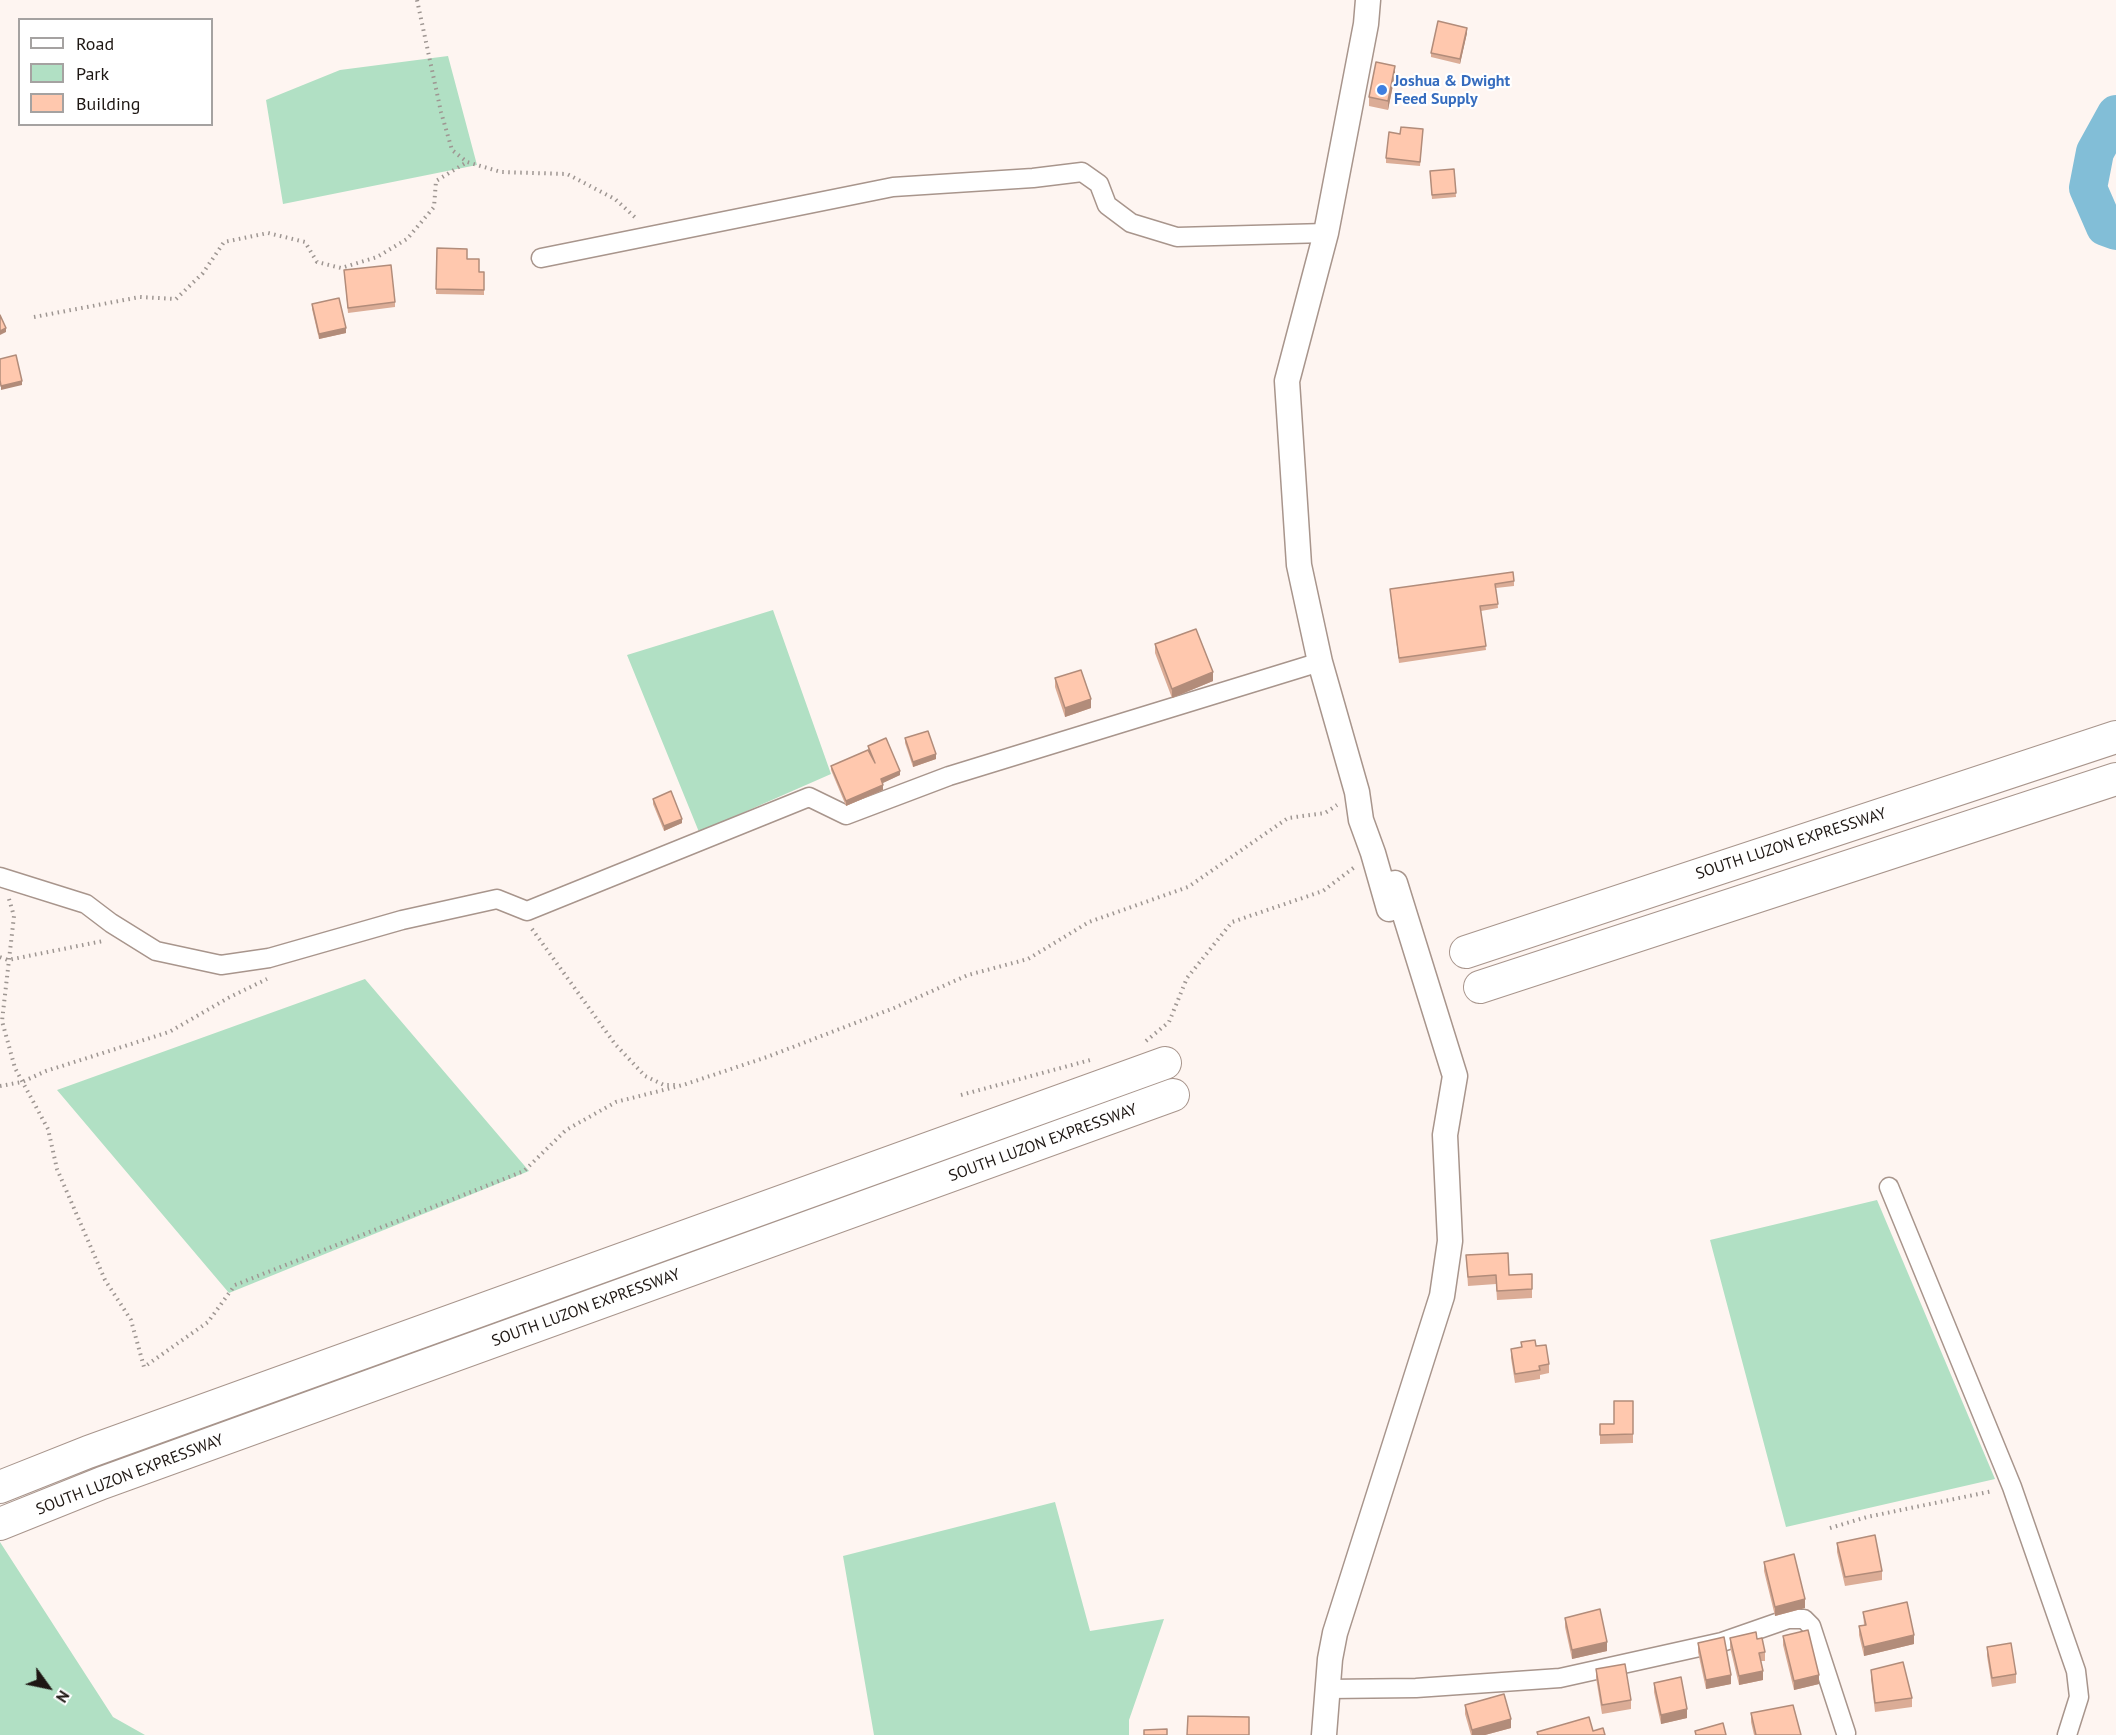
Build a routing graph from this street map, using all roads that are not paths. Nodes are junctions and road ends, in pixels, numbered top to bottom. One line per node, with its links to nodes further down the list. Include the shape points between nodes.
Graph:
1 (1368, 0): 2 (street)
2 (1326, 233): 3 (street, via 1177,237 1131,223 1107,205 1099,184 1082,172 893,187); 4 (street, via 1287,381 1299,565)
3 (541, 258)
4 (1320, 662): 7 (street); 8 (street, via 948,776 846,815 808,797 527,911 497,899 402,920 269,958 220,965 156,951 86,904)
5 (2116, 737): 10 (highway, SOUTH LUZON EXPRESSWAY)
6 (2116, 779): 11 (highway)
7 (1373, 853): 9 (street); 17 (street, via 1391,868 1455,1076 1445,1135 1450,1241 1442,1296 1335,1634)
8 (1, 877)
9 (1389, 909)
10 (1466, 952)
11 (1479, 987)
12 (1153, 1055): 15 (highway, SOUTH LUZON EXPRESSWAY)
13 (1173, 1095): 16 (highway, SOUTH LUZON EXPRESSWAY, via 102,1483)
14 (1889, 1186): 20 (street, via 2012,1487 2076,1671 2079,1697)
15 (0, 1487)
16 (0, 1524)
17 (1328, 1689): 18 (street, via 1416,1688 1560,1678 1722,1642 1788,1619 1804,1619 1811,1626); 19 (street)
18 (1846, 1733)
19 (1324, 1735)
20 (2067, 1735)

